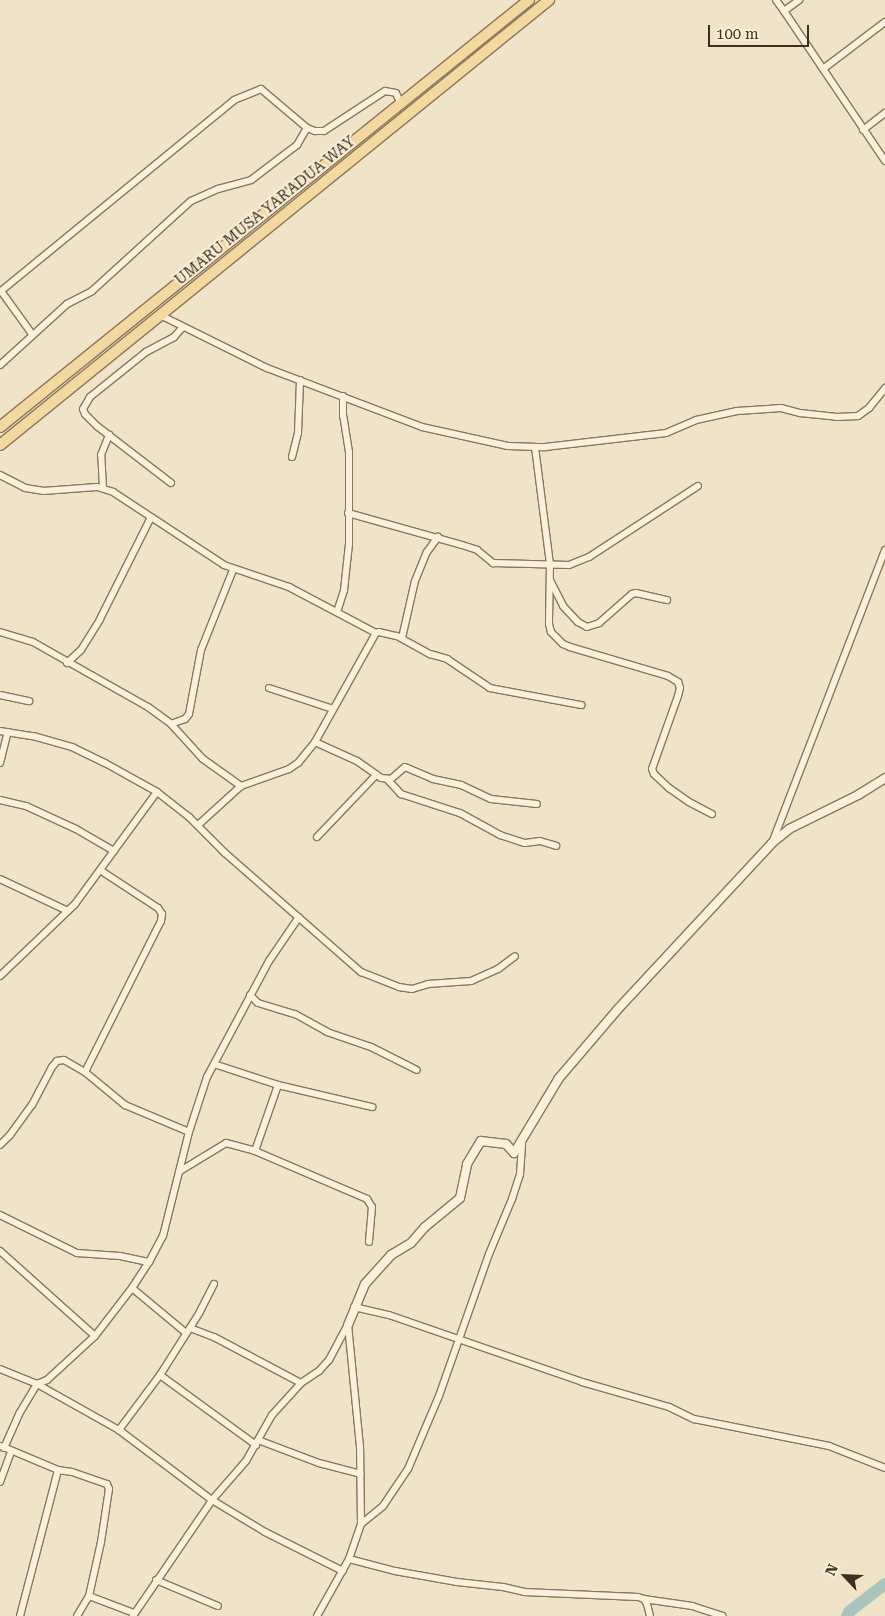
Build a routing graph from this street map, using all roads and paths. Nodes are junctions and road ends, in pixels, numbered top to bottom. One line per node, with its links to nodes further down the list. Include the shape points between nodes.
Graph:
1 (529, 0): 8 (main road, UMARU MUSA YAR'ADUA WAY)
2 (549, 0): 13 (main road, UMARU MUSA YAR'ADUA WAY)
3 (776, 0): 5 (street)
4 (799, 0): 5 (street)
5 (784, 11): 7 (street)
6 (885, 22): 7 (street)
7 (823, 69): 11 (street)
8 (401, 104): 10 (street, via 396,93 385,91 324,131); 20 (main road, UMARU MUSA YAR'ADUA WAY)
9 (885, 113): 11 (street)
10 (307, 128): 15 (street, via 297,145 250,180 191,201 92,292 67,304); 15 (street, via 261,88 234,100 1,291)
11 (863, 130): 12 (street)
12 (885, 161)
13 (160, 315): 14 (street); 22 (main road, UMARU MUSA YAR'ADUA WAY)
14 (182, 328): 17 (street, via 266,368); 21 (street, via 169,340 146,352 85,404 85,414)
15 (32, 334): 16 (street)
16 (0, 365)
17 (300, 380): 19 (street); 24 (street, via 298,433)
18 (885, 388): 23 (street, via 870,408 858,416 828,416 781,408 737,411 696,420 666,433)
19 (344, 396): 23 (street, via 422,427 508,446); 29 (street, via 349,452)
20 (0, 427)
21 (109, 435): 26 (street); 28 (street, via 100,455)
22 (0, 445)
23 (535, 447): 33 (street)
24 (292, 457)
25 (0, 475): 28 (street, via 25,488 43,491)
26 (171, 483)
27 (698, 486): 33 (street, via 580,562)
28 (103, 488): 30 (street)
29 (348, 512): 31 (street); 37 (street, via 347,570)
30 (151, 517): 34 (street); 41 (street, via 100,619 81,650)
31 (438, 537): 33 (street, via 477,550 493,563); 40 (street, via 427,552 415,581)
32 (885, 550): 62 (street)
33 (550, 564): 35 (street)
34 (233, 570): 37 (street, via 289,586); 47 (street, via 201,650 189,714)
35 (549, 579): 36 (street, via 563,606 587,627 599,623 636,592); 59 (street, via 549,624 551,632 563,644 668,676 678,682 678,696 652,769 669,788)
36 (667, 600)
37 (337, 612): 39 (street)
38 (0, 632): 41 (street, via 33,642)
39 (376, 633): 40 (street); 46 (street)
40 (402, 638): 45 (street, via 430,654 447,659 490,688)
41 (67, 663): 47 (street, via 148,707)
42 (269, 688): 46 (street)
43 (0, 695): 44 (street)
44 (29, 701)
45 (580, 705)
46 (333, 709): 50 (street)
47 (171, 724): 55 (street, via 203,759)
48 (0, 731): 49 (street)
49 (8, 732): 51 (street); 56 (street, via 72,747)
50 (315, 742): 52 (street); 55 (street, via 289,769)
51 (0, 763)
52 (376, 775): 54 (street); 61 (street)
53 (885, 778): 62 (street, via 789,829)
54 (387, 779): 58 (street, via 401,768 410,768 491,799); 63 (street, via 401,794 460,812 500,835 525,843 540,841)
55 (240, 786): 60 (street)
56 (157, 792): 60 (street); 64 (street)
57 (0, 800): 64 (street, via 26,806)
58 (537, 804)
59 (712, 814)
60 (198, 825): 68 (street, via 225,853)
61 (317, 837)
62 (772, 843): 80 (street, via 617,1010 559,1078)
63 (556, 846)
64 (114, 851): 65 (street)
65 (100, 870): 67 (street); 76 (street, via 158,908 162,914)
66 (0, 879): 67 (street)
67 (68, 911): 71 (street)
68 (299, 917): 69 (street, via 355,968 406,989 471,981 498,969); 73 (street)
69 (515, 956)
70 (0, 962): 71 (street)
71 (6, 969): 72 (street)
72 (0, 976)
73 (250, 995): 74 (street); 75 (street, via 258,1003 295,1014 327,1032 371,1047)
74 (214, 1064): 77 (street); 79 (street)
75 (417, 1070)
76 (85, 1072): 79 (street, via 126,1105); 81 (street, via 64,1060 57,1061 32,1105)
77 (278, 1084): 78 (street); 82 (street)
78 (372, 1107)
79 (189, 1132): 83 (street)
80 (522, 1144): 90 (street, via 514,1153 506,1144 481,1141 467,1164 460,1198 411,1243 392,1255 365,1284); 94 (street, via 520,1174 512,1199)
81 (0, 1145)
82 (255, 1151): 83 (street, via 226,1142); 85 (street, via 367,1199 372,1207)
83 (180, 1171): 87 (street, via 162,1236)
84 (0, 1215): 87 (street, via 77,1253)
85 (369, 1242)
86 (0, 1251): 93 (street)
87 (149, 1262): 89 (street)
88 (214, 1284): 92 (street)
89 (132, 1288): 92 (street); 93 (street)
90 (354, 1307): 91 (street); 94 (street, via 389,1315)
91 (348, 1325): 97 (street, via 329,1360); 104 (street)
92 (188, 1331): 96 (street); 97 (street, via 231,1346)
93 (95, 1336): 98 (street, via 47,1380)
94 (458, 1339): 102 (street, via 582,1382 669,1407 694,1419 830,1446); 107 (street, via 408,1469 383,1506)
95 (0, 1369): 98 (street)
96 (160, 1375): 99 (street); 100 (street)
97 (301, 1383): 100 (street, via 272,1415)
98 (38, 1384): 99 (street); 101 (street, via 18,1414)
99 (119, 1430): 106 (street)
100 (257, 1442): 104 (street); 106 (street, via 246,1461)
101 (5, 1448): 103 (street); 105 (street)
102 (885, 1468)
103 (58, 1470): 111 (street, via 104,1482 109,1490); 115 (street)
104 (361, 1474): 107 (street)
105 (0, 1482)
106 (212, 1500): 109 (street, via 265,1532); 110 (street)
107 (361, 1524): 108 (street)
108 (349, 1559): 109 (street); 112 (street, via 395,1571 524,1592 638,1597)
109 (343, 1571): 117 (street)
110 (156, 1580): 113 (street); 114 (street)
111 (89, 1596): 114 (street); 116 (street)
112 (644, 1600): 118 (street); 119 (street, via 692,1606)
113 (218, 1606)
114 (133, 1614)
115 (20, 1616)
116 (77, 1616)
117 (317, 1616)
118 (650, 1616)
119 (722, 1616)

